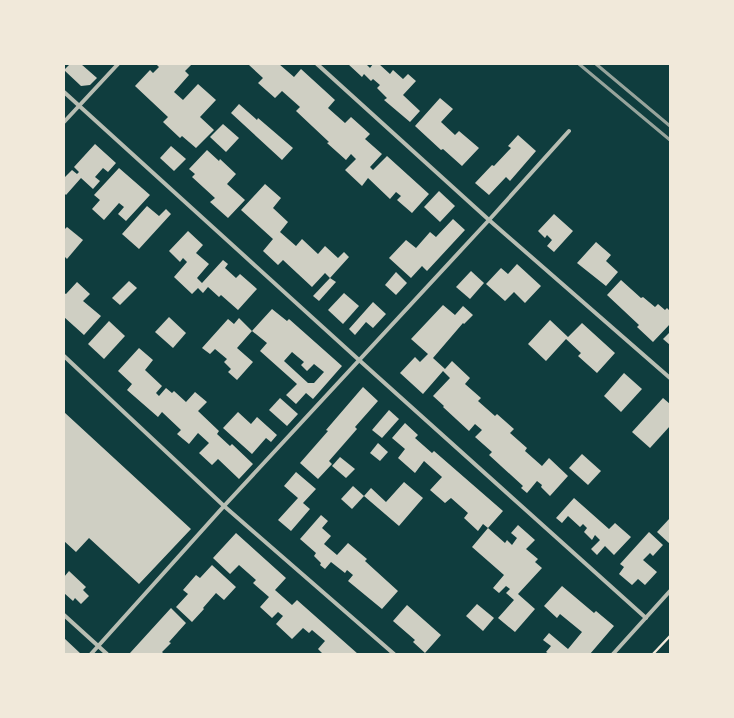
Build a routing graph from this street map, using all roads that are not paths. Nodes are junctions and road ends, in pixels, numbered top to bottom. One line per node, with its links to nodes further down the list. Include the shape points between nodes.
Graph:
1 (118, 64): 4 (street)
2 (316, 64): 7 (street)
3 (64, 92): 4 (street)
4 (79, 105): 5 (street); 9 (street)
5 (64, 122)
6 (569, 131): 7 (street)
7 (489, 220): 9 (street); 10 (street)
8 (64, 356): 11 (street)
9 (359, 360): 11 (street); 14 (street)
10 (670, 378)
11 (224, 506): 15 (street); 18 (street)
12 (670, 591): 14 (street)
13 (64, 615): 15 (street)
14 (646, 618): 19 (street)
15 (98, 646): 16 (street); 17 (street)
16 (91, 654)
17 (107, 654)
18 (394, 654)
19 (613, 654)

